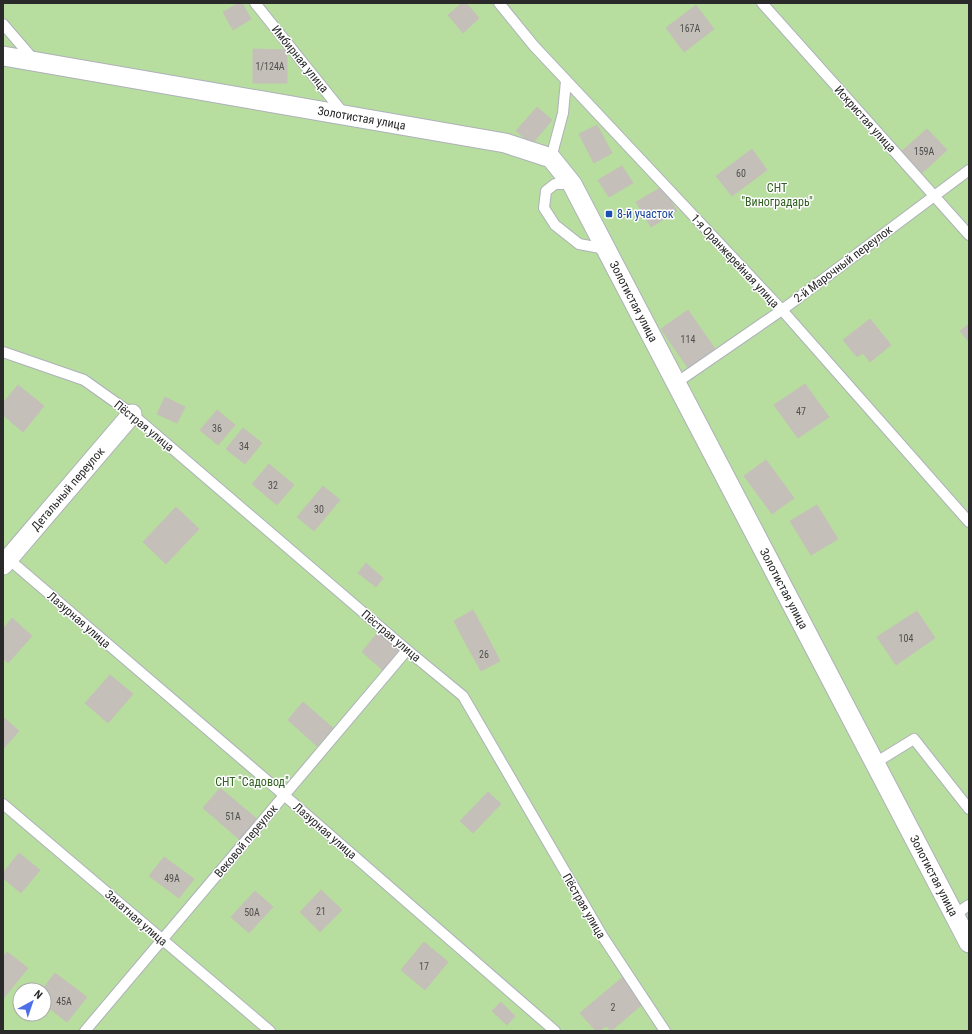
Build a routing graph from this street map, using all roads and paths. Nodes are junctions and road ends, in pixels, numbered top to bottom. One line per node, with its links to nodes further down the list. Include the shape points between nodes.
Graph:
1 (255, 3): 8 (lane, Имбирная улица)
2 (499, 3): 7 (lane, 1-я Оранжерейная улица)
3 (762, 3): 12 (lane, Искристая улица)
4 (3, 24): 6 (lane)
5 (3, 56): 6 (street, Золотистая улица)
6 (36, 62): 8 (street, Золотистая улица)
7 (566, 80): 9 (lane, via 563,113); 15 (lane, 1-я Оранжерейная улица)
8 (345, 115): 9 (street, Золотистая улица, via 505,143)
9 (551, 158): 11 (street, Золотистая улица)
10 (969, 170): 12 (lane, 2-й Марочный переулок)
11 (572, 184): 14 (street, Золотистая улица); 14 (lane, via 555,184 546,191 544,208 555,225 579,244)
12 (934, 196): 13 (lane, Искристая улица); 15 (lane, 2-й Марочный переулок)
13 (969, 235)
14 (606, 249): 17 (street, Золотистая улица)
15 (782, 310): 17 (lane, 2-й Марочный переулок); 19 (lane, 1-я Оранжерейная улица)
16 (3, 352): 18 (lane, Пёстрая улица, via 84,380)
17 (676, 383): 22 (street, Золотистая улица)
18 (132, 414): 20 (street, Детальный переулок); 21 (lane, Пёстрая улица)
19 (969, 522)
20 (5, 559): 23 (lane, Лазурная улица)
21 (407, 650): 23 (lane, Вековой переулок); 32 (lane, Пёстрая улица, via 463,696 603,937)
22 (875, 763): 25 (lane, via 914,739); 26 (street, Золотистая улица)
23 (284, 795): 27 (lane, Вековой переулок); 29 (lane, Лазурная улица)
24 (3, 804): 27 (lane, Закатная улица)
25 (969, 809)
26 (962, 910): 28 (street, Золотистая улица)
27 (162, 940): 30 (lane, Вековой переулок); 31 (lane, Закатная улица)
28 (969, 943)
29 (548, 1029)
30 (85, 1031)
31 (270, 1031)
32 (665, 1031)

